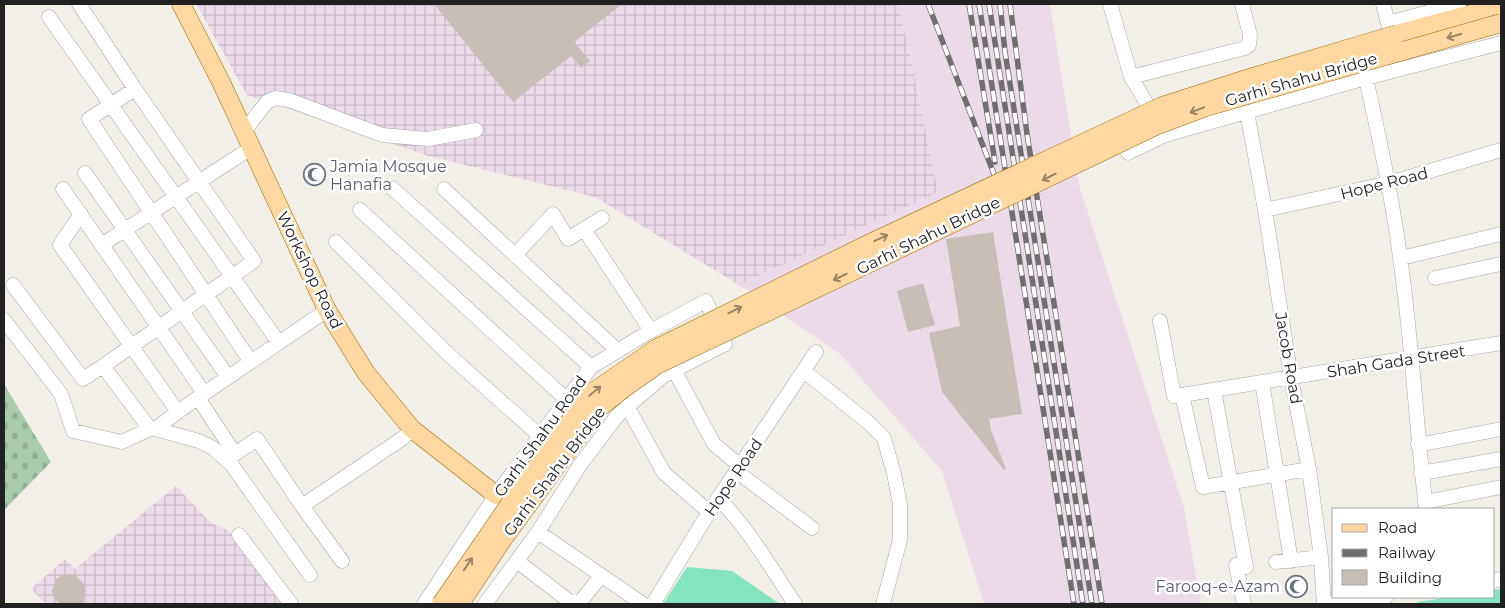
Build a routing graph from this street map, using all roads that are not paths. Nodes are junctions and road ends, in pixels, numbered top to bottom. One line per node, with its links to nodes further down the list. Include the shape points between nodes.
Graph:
1 (79, 4): 15 (street)
2 (181, 4): 19 (main road, Workshop Road)
3 (1110, 4): 13 (street)
4 (1242, 4): 13 (street, via 1250,35 1249,45 1245,48)
5 (1383, 4): 10 (street)
6 (1459, 4): 10 (street)
7 (1501, 6): 10 (main road, Garhi Shahu Bridge)
8 (49, 17): 16 (street)
9 (1501, 23): 106 (main road, Garhi Shahu Bridge, one-way to 106, bridge, via 1206,107 1158,125 657,365 599,408)
10 (1392, 29): 12 (street); 105 (main road, Garhi Shahu Bridge, one-way to 10, bridge, via 590,394 657,348 868,244 1162,106)
11 (1501, 43): 12 (street)
12 (1398, 70): 14 (street)
13 (1131, 77): 20 (street)
14 (1366, 78): 17 (street); 26 (street)
15 (135, 89): 16 (street); 25 (street)
16 (111, 105): 30 (street); 33 (street, via 89,118)
17 (1247, 112): 20 (street); 32 (street, Jacob Road)
18 (476, 130): 19 (street, via 428,139 382,135 289,100 275,98)
19 (244, 131): 21 (main road, Workshop Road)
20 (1165, 135): 23 (street)
21 (251, 148): 25 (street); 48 (main road, Workshop Road)
22 (1501, 150): 26 (street, Hope Road)
23 (1128, 153)
24 (85, 173): 37 (street)
25 (200, 182): 30 (street); 44 (street, via 254,261)
26 (1389, 184): 32 (street, Hope Road); 42 (street)
27 (392, 188): 62 (street)
28 (63, 189): 34 (street)
29 (444, 189): 41 (street)
30 (176, 198): 33 (street); 44 (street)
31 (360, 210): 71 (street)
32 (1265, 210): 66 (street, Jacob Road)
33 (152, 213): 37 (street); 47 (street)
34 (81, 214): 40 (street); 56 (street, via 60,245)
35 (602, 218): 36 (street)
36 (584, 229): 41 (street, via 568,239 554,214); 53 (street)
37 (125, 230): 40 (street); 49 (street)
38 (1501, 234): 42 (street)
39 (336, 242): 77 (street, via 448,354)
40 (103, 244): 52 (street)
41 (515, 255): 57 (street)
42 (1400, 258): 59 (street)
43 (1501, 264): 45 (street)
44 (232, 276): 47 (street); 54 (street)
45 (1435, 278)
46 (13, 285): 61 (street, via 83,379)
47 (206, 294): 49 (street); 60 (street)
48 (328, 310): 54 (street); 75 (main road, Workshop Road, via 366,374)
49 (181, 311): 52 (street); 65 (street)
50 (4, 320): 74 (street, via 61,394 73,431 122,442)
51 (1160, 321): 69 (street, via 1174,396)
52 (159, 327): 56 (street); 70 (street)
53 (651, 331): 57 (street, Garhi Shahu Road); 63 (street, Garhi Shahu Road, via 706,301 725,344)
54 (279, 343): 60 (street)
55 (1501, 343): 59 (street, Shah Gada Street)
56 (131, 346): 61 (street); 73 (street)
57 (618, 351): 62 (street, Garhi Shahu Road)
58 (816, 352): 64 (street, Hope Road)
59 (1412, 359): 66 (street, Shah Gada Street); 78 (street)
60 (251, 362): 65 (street)
61 (103, 366): 74 (street)
62 (591, 368): 71 (street, Garhi Shahu Road)
63 (674, 370): 72 (street, Garhi Shahu Road); 80 (street, via 714,444)
64 (804, 371): 80 (street, Hope Road); 111 (street, via 884,438 900,504 900,540)
65 (228, 377): 70 (street)
66 (1292, 378): 67 (street, Shah Gada Street); 81 (street, Jacob Road)
67 (1262, 382): 68 (street, Shah Gada Street); 83 (street)
68 (1214, 390): 69 (street, Shah Gada Street); 84 (street)
69 (1182, 395): 84 (street, via 1203,488)
70 (201, 396): 73 (street); 88 (street, via 235,454 257,439)
71 (567, 400): 77 (street, Garhi Shahu Road)
72 (627, 406): 90 (street, via 664,474); 92 (street, Garhi Shahu Road, via 580,465)
73 (178, 412): 74 (street)
74 (153, 429): 99 (street, via 199,440 231,464)
75 (412, 429): 86 (main road, Workshop Road); 88 (street)
76 (1501, 429): 78 (street)
77 (540, 436): 86 (street, Garhi Shahu Road)
78 (1418, 445): 82 (street)
79 (1501, 459): 82 (street)
80 (738, 469): 87 (street, Hope Road); 91 (street)
81 (1309, 469): 83 (street); 94 (street, Jacob Road)
82 (1421, 473): 89 (street)
83 (1277, 474): 84 (street); 97 (street)
84 (1231, 482): 112 (street)
85 (1501, 487): 89 (street)
86 (496, 495): 104 (street, Garhi Shahu Road)
87 (718, 498): 90 (street, Hope Road); 110 (street, via 734,514)
88 (302, 506): 95 (street)
89 (1425, 506)
90 (709, 512): 109 (street, Hope Road)
91 (812, 528)
92 (538, 532): 96 (street, Garhi Shahu Road); 100 (street)
93 (239, 535): 103 (street)
94 (1321, 557): 97 (street); 113 (street, Jacob Road)
95 (342, 561)
96 (517, 561): 100 (street, via 575,603 581,601); 107 (street, Garhi Shahu Road)
97 (1291, 561): 98 (street)
98 (1276, 562)
99 (310, 575)
100 (601, 576): 108 (street)
101 (1381, 598): 102 (street)
102 (1354, 603): 114 (street)
103 (291, 604)
104 (424, 604)
105 (441, 604)
106 (460, 604)
107 (485, 604)
108 (642, 604)
109 (653, 604)
110 (795, 604)
111 (883, 604)
112 (1244, 604)
113 (1324, 604)
114 (1328, 604)

